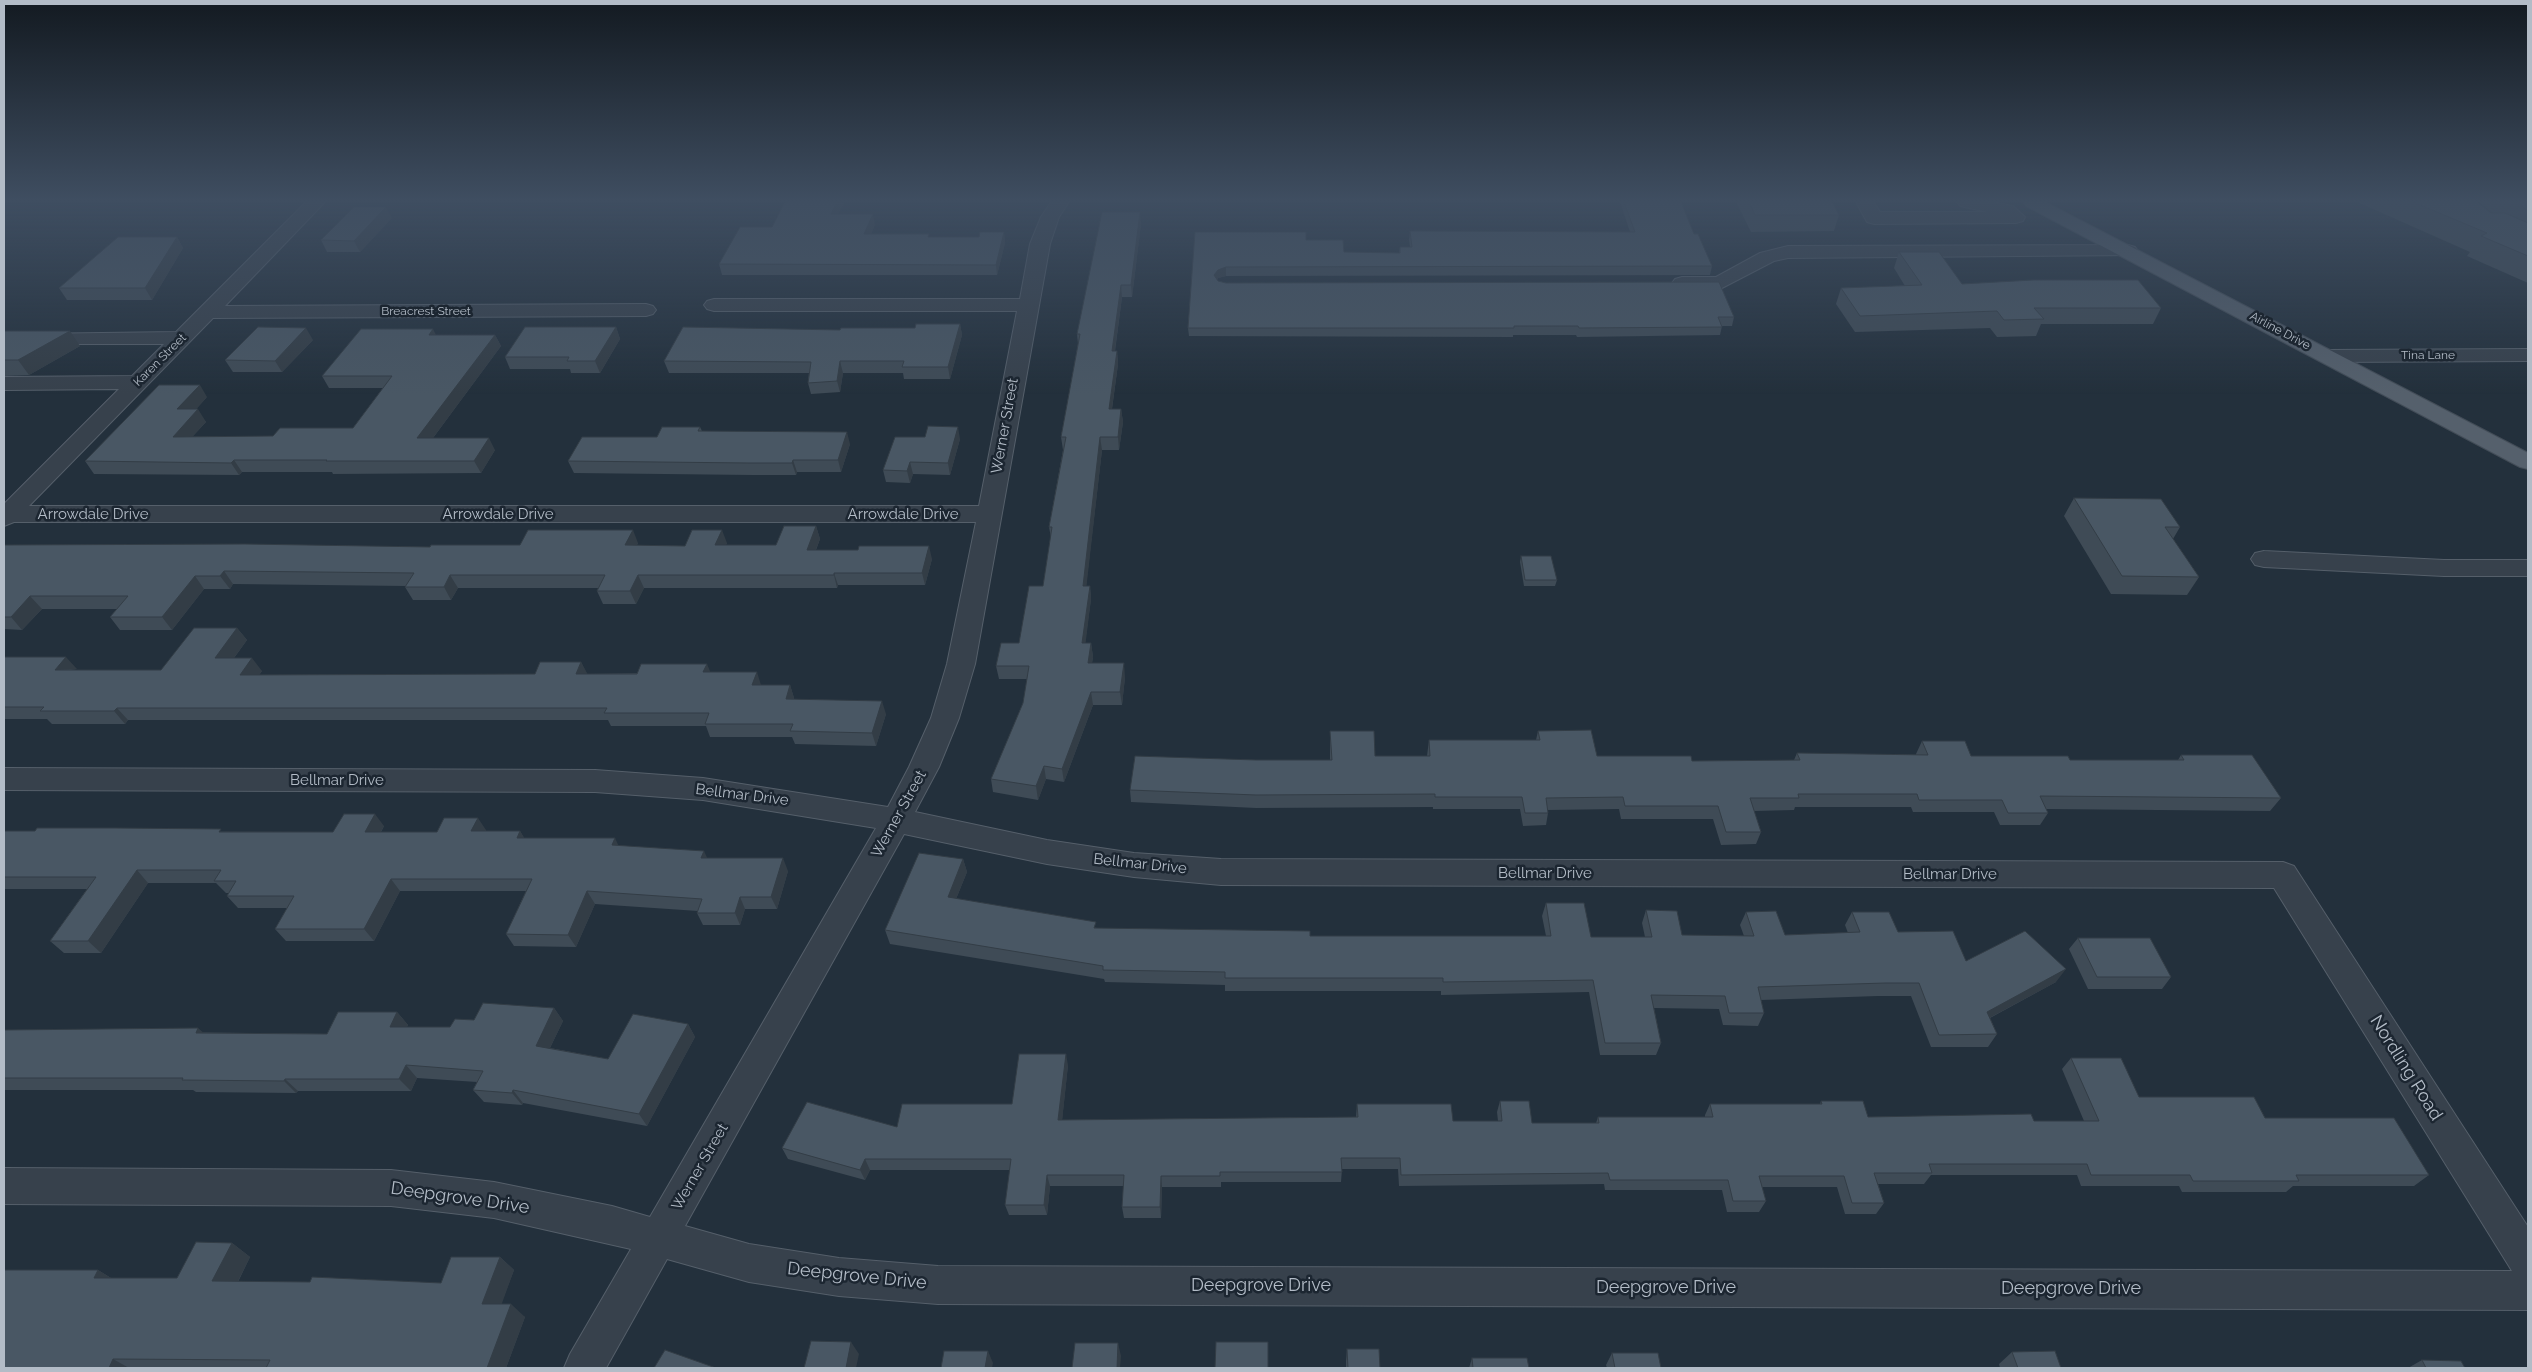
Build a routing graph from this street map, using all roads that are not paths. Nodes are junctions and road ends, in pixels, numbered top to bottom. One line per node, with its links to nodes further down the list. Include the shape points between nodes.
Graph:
1 (252, 266): 9 (street, Karen Street)
2 (1035, 266): 7 (street, Werner Street)
3 (1751, 266): 5 (street, via 1720,283)
4 (2157, 266): 13 (main road, Airline Drive)
5 (1661, 283)
6 (714, 305): 7 (street)
7 (1027, 305): 18 (street, Werner Street)
8 (646, 310): 9 (street, Breacrest Street)
9 (206, 312): 11 (street, Karen Street)
10 (17, 338): 11 (street)
11 (181, 338): 15 (street, Karen Street)
12 (2528, 355): 13 (street, Tina Lane)
13 (2328, 356): 17 (main road, Airline Drive)
14 (4, 383): 15 (street)
15 (134, 385): 16 (street); 19 (street, Karen Street)
16 (4, 391)
17 (2528, 462)
18 (988, 514): 19 (street, Arrowdale Drive); 23 (street, Werner Street, via 961,664 948,709 924,767)
19 (6, 516)
20 (2264, 559): 21 (street, via 2444,568)
21 (2528, 568)
22 (4, 778): 23 (street, Bellmar Drive, via 595,781 712,790)
23 (896, 820): 24 (street, Bellmar Drive, via 1047,852 1134,865 1221,872); 26 (street, Werner Street)
24 (2283, 875): 27 (street, Nordling Road)
25 (4, 1186): 26 (street, Deepgrove Drive, via 391,1188 494,1200 612,1225)
26 (659, 1239): 28 (street, Deepgrove Drive, via 749,1263 839,1277 938,1285); 29 (street, Werner Street)
27 (2528, 1261)
28 (2528, 1291)
29 (584, 1368)

